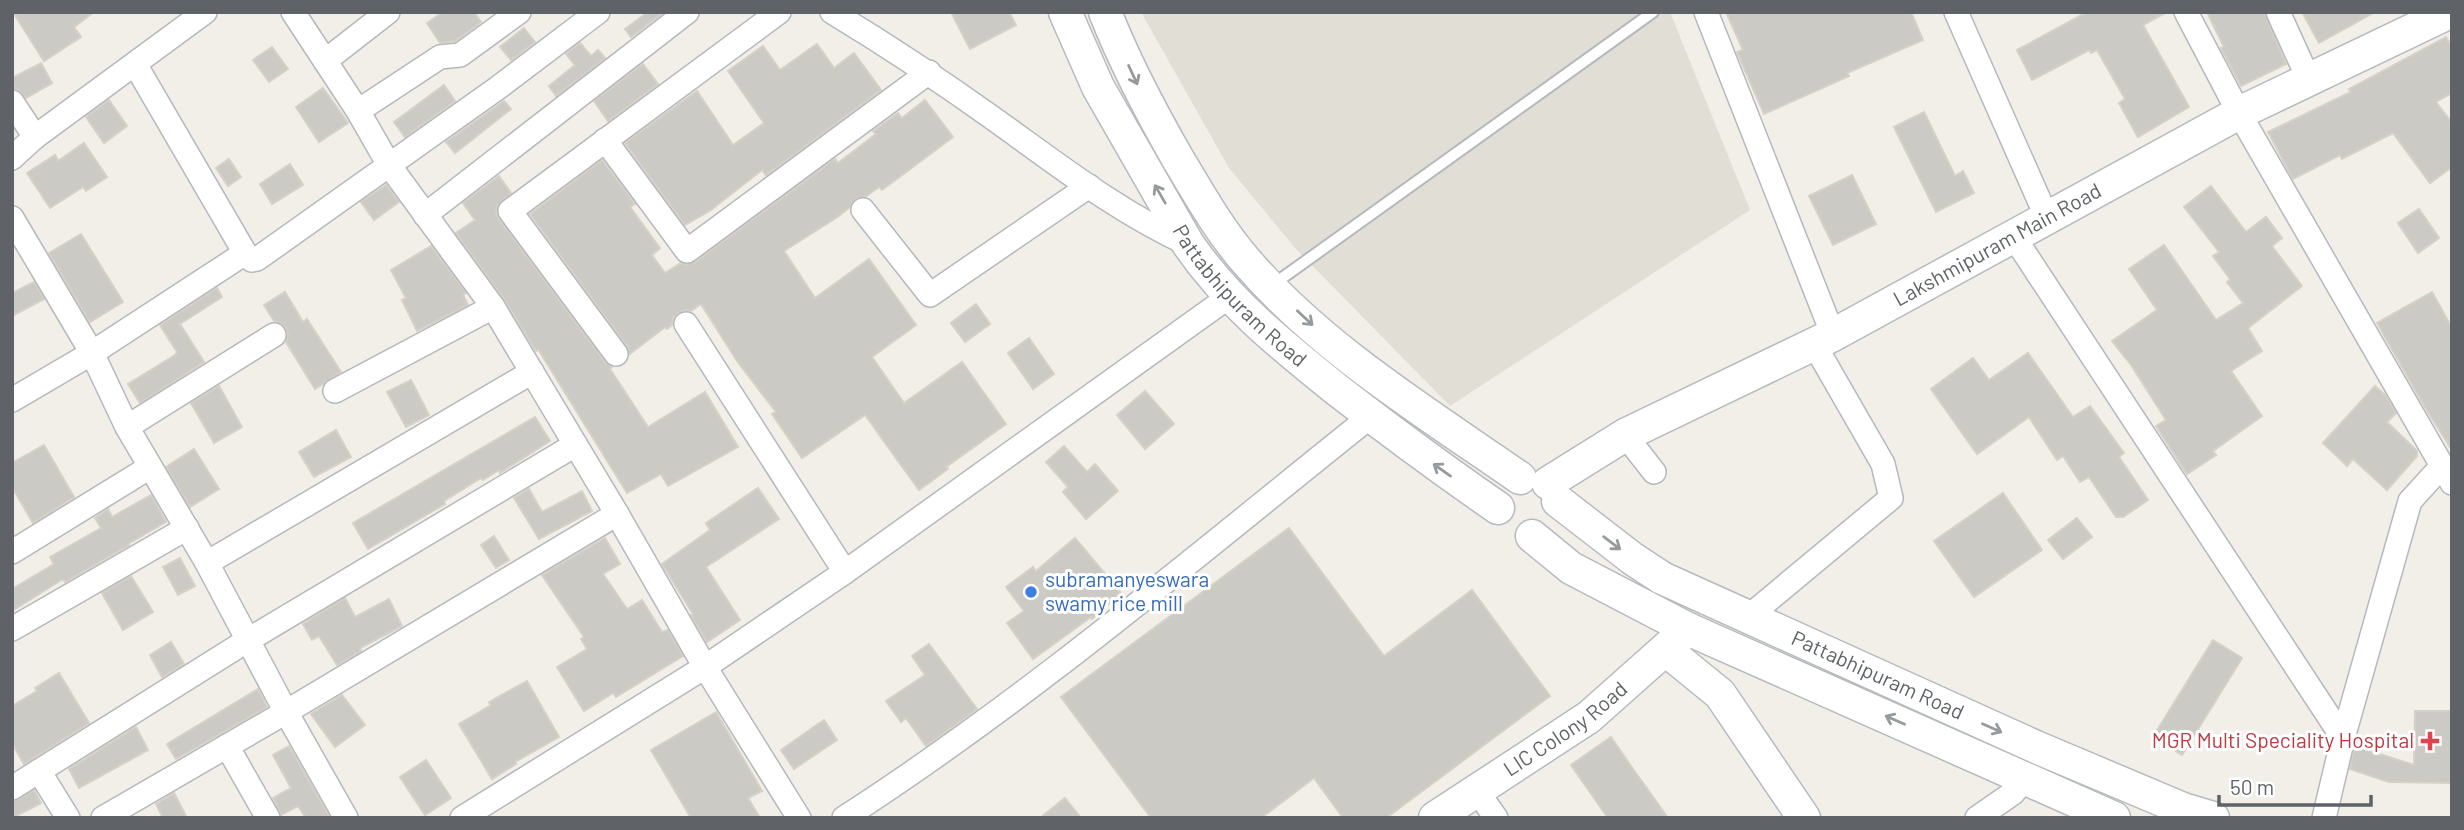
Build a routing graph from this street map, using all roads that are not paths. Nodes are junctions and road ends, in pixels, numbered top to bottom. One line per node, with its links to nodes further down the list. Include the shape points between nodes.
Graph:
1 (205, 12): 18 (street)
2 (293, 12): 17 (street)
3 (388, 12): 17 (street)
4 (519, 12): 22 (street, via 460,55 440,57)
5 (597, 12): 27 (street)
6 (687, 12): 30 (street)
7 (779, 12): 25 (street)
8 (832, 12): 19 (street)
9 (1065, 12): 34 (street, Pattabhipuram Road, one-way to 9, via 1098,88)
10 (1105, 12): 36 (street, Pattabhipuram Road, one-way to 36, via 1139,90 1196,189 1223,232)
11 (1653, 12): 36 (lane)
12 (1706, 12): 41 (street)
13 (1956, 12): 32 (street)
14 (2186, 12): 23 (street)
15 (2278, 12): 20 (street)
16 (2447, 16): 20 (street, Lakshmipuram Main Road)
17 (325, 61): 22 (street)
18 (135, 64): 24 (street); 35 (street)
19 (929, 72): 25 (street, via 687,251); 28 (street)
20 (2309, 80): 23 (street, Lakshmipuram Main Road)
21 (12, 102): 24 (street)
22 (358, 111): 27 (street)
23 (2239, 113): 32 (street, Lakshmipuram Main Road); 53 (street)
24 (35, 137): 26 (street)
25 (605, 140): 43 (street, via 510,211)
26 (12, 158)
27 (389, 165): 30 (street); 35 (street, via 257,259)
28 (1089, 186): 29 (street, via 930,295); 34 (street, via 1145,223)
29 (863, 210)
30 (425, 215): 38 (street)
31 (12, 218): 42 (street)
32 (2047, 218): 33 (street, Lakshmipuram Main Road)
33 (2014, 237): 41 (street, Lakshmipuram Main Road); 68 (street)
34 (1188, 244): 37 (street, Pattabhipuram Road)
35 (245, 253): 42 (street)
36 (1270, 286): 54 (street, Pattabhipuram Road, one-way to 54, via 1386,385)
37 (1230, 296): 47 (street, Pattabhipuram Road, via 1297,358); 61 (street)
38 (493, 307): 44 (street); 45 (street)
39 (686, 324): 61 (street)
40 (274, 335): 48 (street)
41 (1823, 340): 49 (street, Lakshmipuram Main Road); 62 (street, via 1883,464 1891,498)
42 (92, 353): 46 (street); 48 (street)
43 (616, 354)
44 (532, 372): 50 (street); 60 (street)
45 (335, 391)
46 (12, 400)
47 (1371, 416): 55 (street, Pattabhipuram Road, one-way to 47); 80 (street, via 1030,688)
48 (127, 427): 51 (street)
49 (1625, 435): 52 (street); 54 (street, Lakshmipuram Main Road)
50 (575, 445): 56 (street); 65 (street)
51 (150, 467): 57 (street); 59 (street)
52 (1654, 472)
53 (2447, 475): 68 (street, via 2410,501)
54 (1542, 487): 55 (street, via 1504,489); 58 (street, via 1555,520); 62 (street, Pattabhipuram Road, one-way to 62, via 1662,578)
55 (1498, 509): 58 (street, via 1513,533)
56 (617, 514): 66 (street); 67 (street)
57 (187, 528): 60 (street); 63 (street)
58 (1532, 536): 64 (street, Pattabhipuram Road, via 1571,568)
59 (12, 552)
60 (207, 563): 65 (street)
61 (845, 572): 66 (street)
62 (1748, 617): 86 (street, Pattabhipuram Road, one-way to 86, via 2036,747)
63 (12, 629)
64 (1677, 639): 71 (street, Pattabhipuram Road, one-way to 64); 73 (street, LIC Colony Road, via 1589,717); 83 (street)
65 (248, 640): 67 (street); 70 (street)
66 (705, 667): 78 (street); 79 (street)
67 (286, 712): 69 (street); 77 (street)
68 (2343, 738): 87 (street)
69 (227, 746): 74 (street); 76 (street)
70 (39, 771): 72 (street); 75 (street)
71 (2025, 779): 84 (street); 85 (street, Pattabhipuram Road)
72 (12, 788)
73 (1477, 791): 81 (street, LIC Colony Road); 82 (street)
74 (258, 814)
75 (68, 818)
76 (103, 818)
77 (346, 818)
78 (462, 818)
79 (799, 818)
80 (844, 818)
81 (1435, 818)
82 (1496, 818)
83 (1804, 818)
84 (1977, 818)
85 (2114, 818)
86 (2213, 818)
87 (2324, 818)

